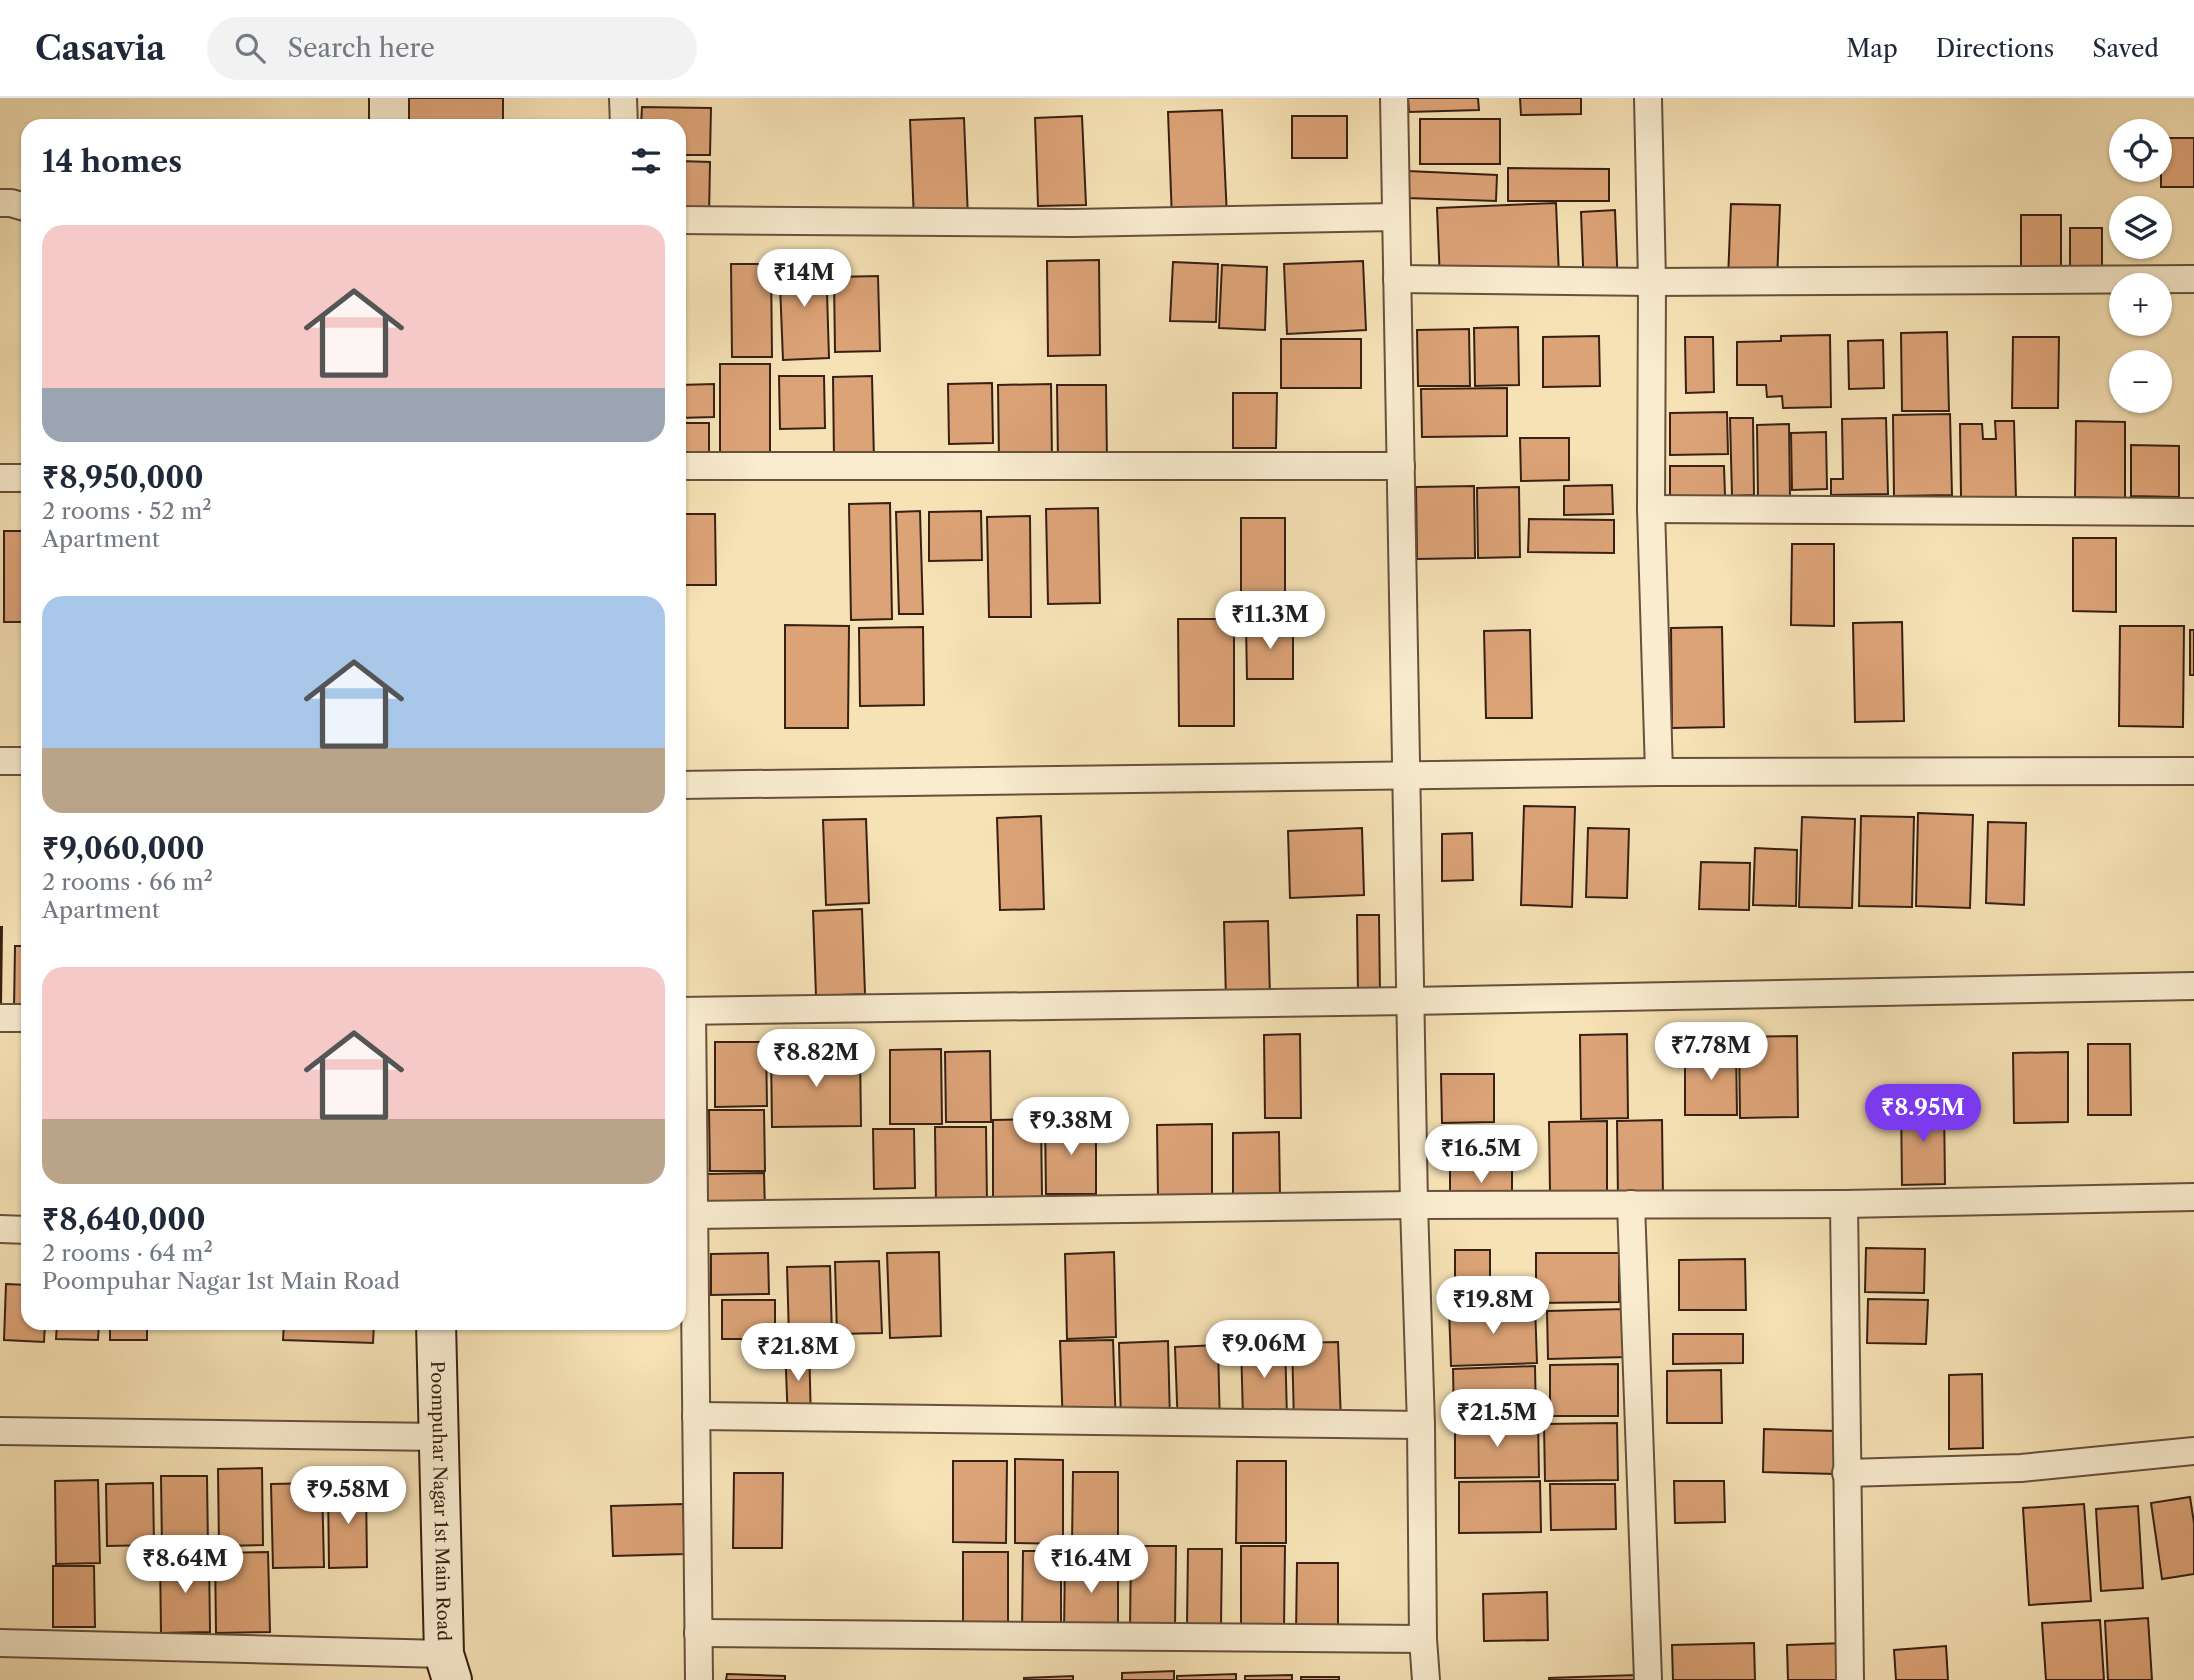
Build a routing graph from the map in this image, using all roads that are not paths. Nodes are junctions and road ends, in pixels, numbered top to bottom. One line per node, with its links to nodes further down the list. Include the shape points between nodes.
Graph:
1 (389, 98): 5 (main road)
2 (623, 98): 6 (street)
3 (1394, 98): 9 (street)
4 (1648, 98): 13 (street)
5 (389, 119)
6 (624, 119)
7 (0, 203): 8 (street)
8 (21, 206)
9 (1396, 218): 10 (street, via 1072,223); 11 (street)
10 (686, 220)
11 (1397, 278): 13 (street); 15 (street)
12 (2194, 279): 13 (street)
13 (1652, 282): 18 (street)
14 (686, 466): 15 (street)
15 (1401, 466): 24 (street)
16 (0, 478): 17 (street)
17 (21, 478)
18 (1651, 509): 19 (street); 23 (street)
19 (2194, 512)
20 (0, 761): 21 (street)
21 (21, 761)
22 (2194, 771): 23 (street)
23 (1659, 772): 24 (street)
24 (1408, 775): 25 (street); 27 (street)
25 (686, 785)
26 (2194, 986): 27 (street)
27 (1410, 1001): 28 (street); 34 (street)
28 (686, 1011): 35 (street)
29 (0, 1018): 30 (street)
30 (21, 1018)
31 (2194, 1197): 33 (street)
32 (1631, 1204): 33 (street); 34 (street); 51 (street)
33 (1843, 1204): 44 (street)
34 (1414, 1205): 35 (street); 40 (street)
35 (694, 1215): 39 (street)
36 (0, 1229): 37 (street)
37 (21, 1230)
38 (436, 1330): 42 (main road, Poompuhar Nagar 1st Main Road)
39 (696, 1416): 40 (street); 45 (street)
40 (1421, 1425): 46 (street)
41 (0, 1432): 42 (street)
42 (440, 1437): 48 (main road, Poompuhar Nagar 1st Main Road)
43 (2194, 1451): 44 (street, via 2021,1468)
44 (1846, 1473): 52 (street)
45 (698, 1633): 46 (street); 49 (street)
46 (1423, 1639): 50 (street)
47 (0, 1643): 48 (street)
48 (448, 1667)
49 (699, 1680)
50 (1426, 1680)
51 (1648, 1680)
52 (1850, 1680)

